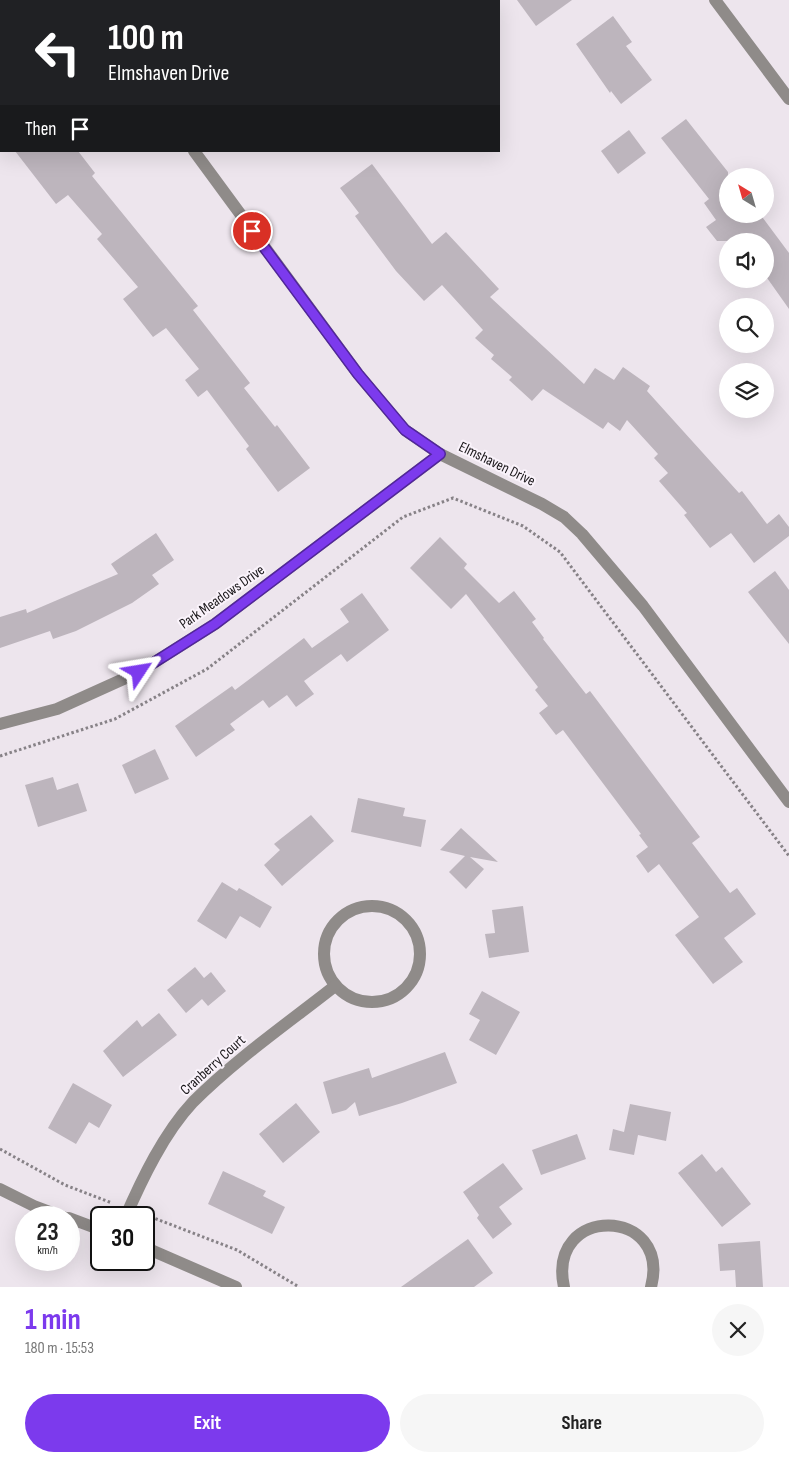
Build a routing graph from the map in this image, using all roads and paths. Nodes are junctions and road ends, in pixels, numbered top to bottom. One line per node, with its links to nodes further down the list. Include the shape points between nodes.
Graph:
1 (715, 0): 2 (street)
2 (789, 99)
3 (195, 152): 4 (street, Elmshaven Drive, via 358,374 405,430)
4 (440, 454): 5 (street, Park Meadows Drive, via 215,624 139,672 57,709); 7 (street, Elmshaven Drive, via 542,504 582,534 643,606)
5 (0, 724)
6 (0, 756): 8 (path, via 115,719 208,669 403,517 453,498 524,526 560,552)
7 (789, 802)
8 (789, 856)
9 (335, 986): 9 (street, via 362,1002 379,1002 407,988 420,959 419,943 403,916 389,908 358,908 332,927 326,941 326,965); 14 (street, Cranberry Court, via 192,1103 151,1160)
10 (0, 1149): 13 (path)
11 (0, 1189): 12 (street)
12 (34, 1206)
13 (112, 1206)
14 (130, 1206)
15 (155, 1222): 18 (path, via 237,1250)
16 (155, 1252): 17 (street)
17 (236, 1287)
18 (299, 1287)
19 (564, 1287): 20 (street, via 564,1257 570,1244 580,1233 608,1224 636,1234 646,1245 653,1266)
20 (651, 1287)

